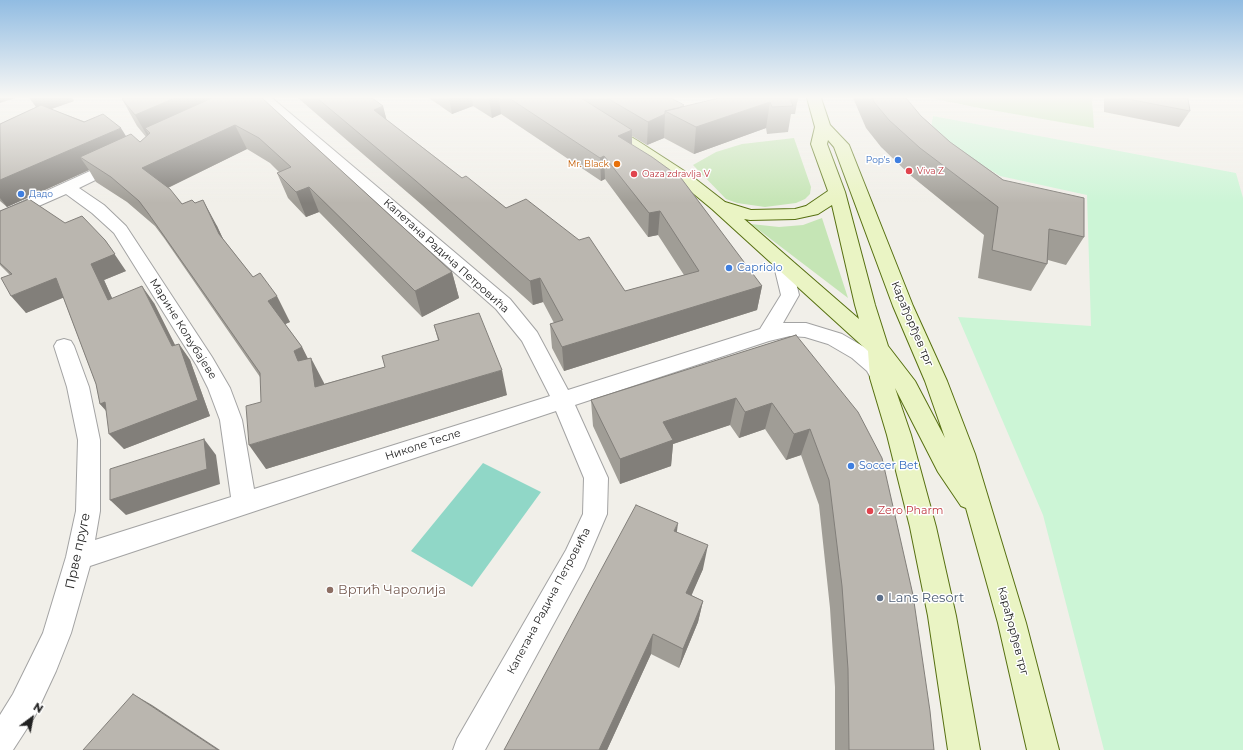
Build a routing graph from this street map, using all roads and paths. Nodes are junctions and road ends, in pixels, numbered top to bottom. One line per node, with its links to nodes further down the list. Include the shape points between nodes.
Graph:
1 (306, 133): 15 (street, Капетана Радича Петровића, via 503,304 530,337)
2 (615, 133): 8 (main road, via 668,166)
3 (822, 133): 7 (main road, via 819,144)
4 (829, 133): 17 (main road, Карађорђев трг, via 841,145 903,306 936,381 963,454)
5 (131, 158): 6 (street)
6 (67, 187): 9 (street); 16 (street, Марине Кољубајеве, via 98,209 120,230 205,362 219,388 231,420)
7 (837, 192): 8 (main road, via 812,210 782,216 750,215); 13 (main road)
8 (718, 205): 10 (main road)
9 (0, 218)
10 (782, 262): 11 (street, via 790,296); 13 (main road)
11 (767, 334): 14 (street, Николе Тесле, via 790,329 806,330 835,339 859,353 874,366); 15 (street, Николе Тесле)
12 (64, 346): 18 (street, Прве пруге, via 78,387 89,440 88,511)
13 (878, 348): 14 (main road); 17 (main road, via 907,387 947,465)
14 (881, 378): 21 (main road, via 923,527 942,616)
15 (563, 401): 16 (street, Николе Тесле); 20 (street, Капетана Радича Петровића, via 596,478 595,514 575,558)
16 (244, 502): 18 (street, Николе Тесле)
17 (980, 512): 22 (main road, Карађорђев трг, via 1012,623)
18 (79, 557): 19 (street, Прве пруге, via 66,608 46,661 24,705)
19 (0, 743)
20 (468, 750)
21 (964, 750)
22 (1043, 750)

